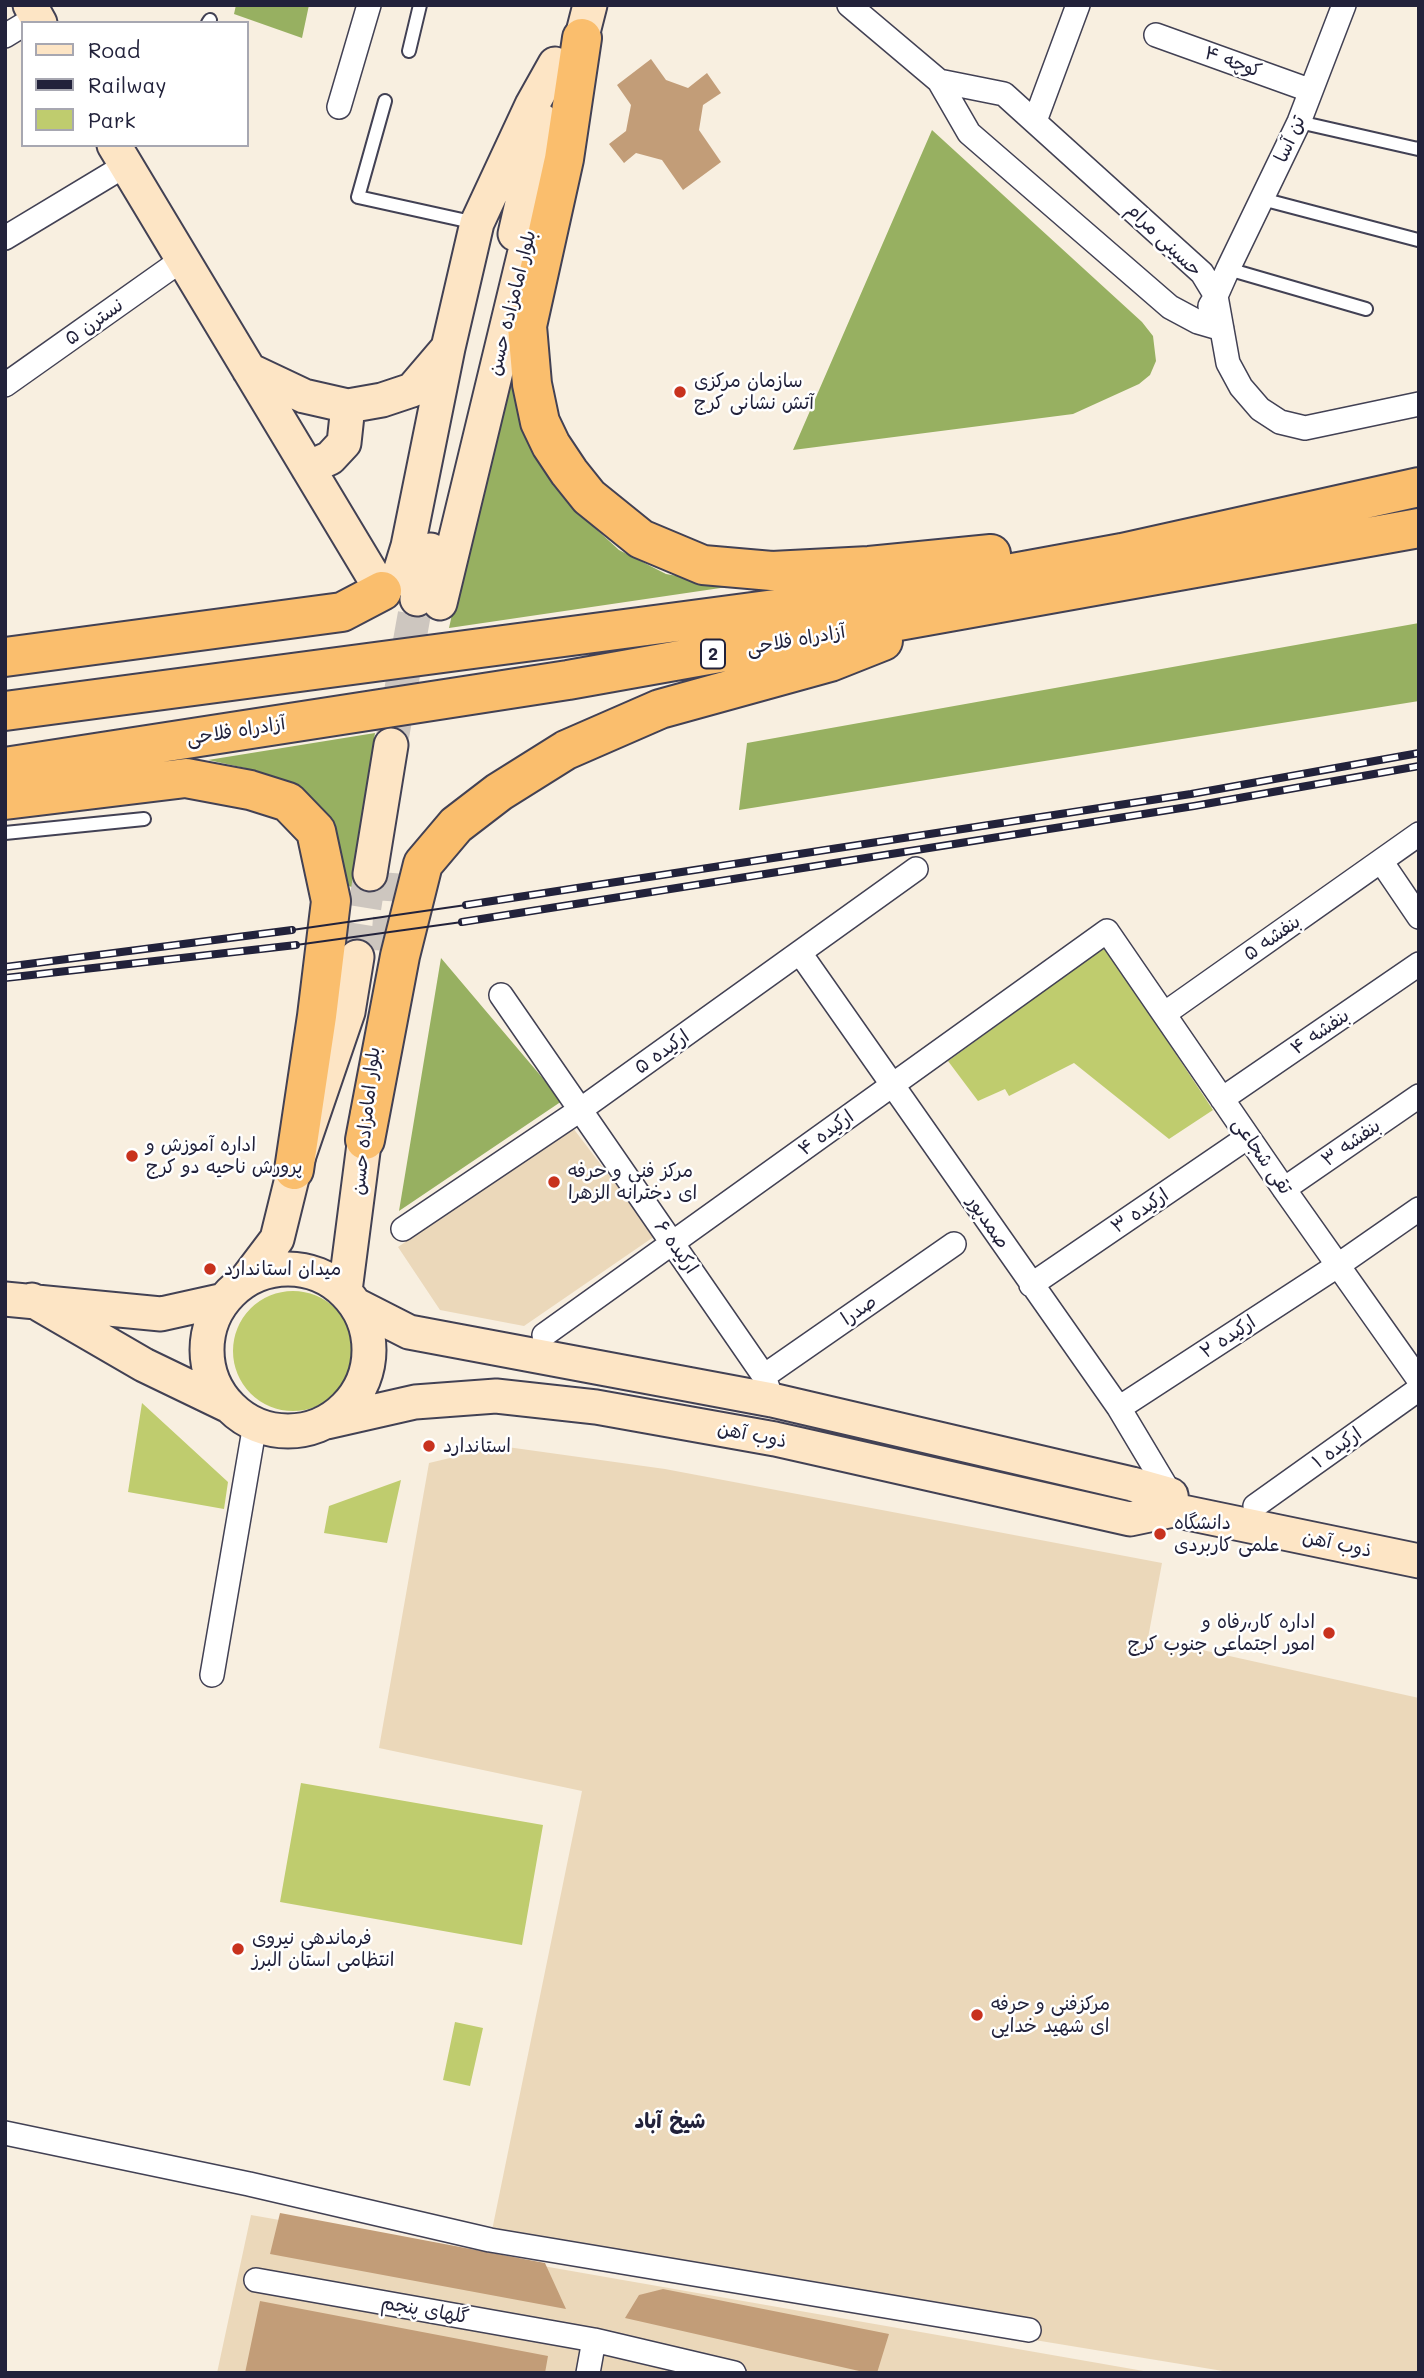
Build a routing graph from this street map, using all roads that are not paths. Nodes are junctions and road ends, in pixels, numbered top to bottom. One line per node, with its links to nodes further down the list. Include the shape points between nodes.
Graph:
1 (369, 5): 15 (street)
2 (420, 5): 10 (lane)
3 (849, 5): 12 (street, حسینی مرام)
4 (1078, 5): 16 (street)
5 (1344, 5): 13 (street, تن آسا)
6 (580, 16): 11 (main road, بلوار امامزاده حسن); 38 (highway, via 564,159 527,326 540,422 589,497 641,539 703,565 772,571 1017,551); 39 (main road, بلوار امامزاده حسن, via 519,269)
7 (21, 25): 9 (street)
8 (1156, 35): 13 (street, کوچه ۴)
9 (5, 36)
10 (409, 51)
11 (555, 64): 21 (main road); 39 (main road, بلوار امامزاده حسن, via 492,338)
12 (939, 81): 16 (street, حسینی مرام, via 1004,94); 28 (street, حسینی مرام, via 970,133 1170,307)
13 (1309, 90): 17 (street, تن آسا)
14 (385, 101): 21 (lane, via 358,197)
15 (338, 107)
16 (1035, 121): 26 (street, حسینی مرام, via 1202,273)
17 (1299, 122): 18 (lane); 20 (street, تن آسا)
18 (1419, 148)
19 (124, 155): 22 (street); 24 (main road)
20 (1262, 199): 23 (lane); 25 (street, تن آسا)
21 (477, 223): 30 (main road)
22 (5, 238)
23 (1418, 240)
24 (183, 259): 31 (main road); 32 (street, نسترن ۵)
25 (1228, 268): 26 (street, تن آسا); 27 (lane)
26 (1216, 296): 28 (street, تن آسا); 29 (street, حسینی مرام)
27 (1366, 309)
28 (1198, 323): 29 (street, حسینی مرام)
29 (1223, 329): 33 (street, via 1228,363 1241,387 1280,422 1306,428)
30 (448, 348): 34 (main road, via 412,390); 39 (main road, via 400,572)
31 (249, 370): 34 (main road, via 304,396); 35 (main road)
32 (5, 385)
33 (1419, 404)
34 (348, 406): 35 (main road, via 344,443 330,458)
35 (308, 468): 39 (main road)
36 (1419, 488): 38 (highway, آزادراه فلاحی / 2)
37 (1419, 528): 40 (highway, آزادراه فلاحی / 2)
38 (1122, 552): 42 (highway, آزادراه فلاحی / 2, via 926,589)
39 (413, 598): 41 (highway, via 342,612)
40 (954, 612): 44 (highway, آزادراه فلاحی / 2, via 568,680); 63 (highway, via 830,662 660,709 566,750 456,825 423,864 400,956)
41 (5, 657)
42 (5, 711)
43 (400, 745): 51 (main road)
44 (5, 767)
45 (5, 800): 64 (highway, via 186,778 288,802 316,831 331,901)
46 (144, 819): 47 (lane)
47 (5, 833)
48 (1419, 834): 49 (street, بنفشه ۵)
49 (1381, 861): 52 (street); 57 (street, بنفشه ۵)
50 (916, 869): 54 (street, ارکیده ۵)
51 (381, 873)
52 (1419, 917)
53 (1107, 931): 57 (street, تقی شجاعی); 58 (street, ارکیده ۴)
54 (800, 953): 58 (street, صمدپور); 61 (street, ارکیده ۵)
55 (1419, 964): 60 (street, بنفشه ۴)
56 (501, 995): 61 (street, ارکیده ۶)
57 (1164, 1014): 60 (street, تقی شجاعی)
58 (894, 1084): 68 (street, ارکیده ۴); 71 (street, صمدپور)
59 (1419, 1096): 65 (street, بنفشه ۳)
60 (1222, 1099): 62 (street, تقی شجاعی)
61 (580, 1110): 67 (street, ارکیده ۵); 68 (street, ارکیده ۶)
62 (1248, 1137): 65 (street, تقی شجاعی); 71 (street, ارکیده ۳)
63 (365, 1140): 64 (main road, بلوار امامزاده حسن, via 373,1049 372,954); 73 (main road, بلوار امامزاده حسن)
64 (294, 1170): 72 (main road, بلوار امامزاده حسن, via 277,1239)
65 (1284, 1189): 70 (street, تقی شجاعی)
66 (1419, 1209): 70 (street, ارکیده ۲)
67 (403, 1229)
68 (673, 1242): 75 (street, ارکیده ۴); 77 (street, ارکیده ۶)
69 (954, 1244): 77 (street, صدرا)
70 (1338, 1266): 76 (street, تقی شجاعی); 80 (street, ارکیده ۲)
71 (1031, 1285): 80 (street, صمدپور)
72 (235, 1290): 73 (main road, via 271,1270 297,1269 323,1276); 74 (main road, via 161,1314); 79 (main road, via 211,1325 207,1353 212,1381)
73 (351, 1298): 77 (main road, ذوب آهن, via 409,1332); 81 (main road, via 367,1329 370,1356 363,1383 348,1405)
74 (19, 1300): 79 (main road)
75 (544, 1335)
76 (1419, 1380)
77 (768, 1388): 83 (main road); 84 (main road, ذوب آهن)
78 (1419, 1389): 85 (street, ارکیده ۱)
79 (227, 1405): 82 (main road)
80 (1119, 1408): 84 (street, صمدپور)
81 (327, 1422): 82 (main road, via 301,1431); 83 (main road, ذوب آهن, via 415,1402 496,1396 596,1407)
82 (255, 1424): 87 (street)
83 (775, 1439): 84 (main road, ذوب آهن, via 1130,1519)
84 (1172, 1502): 86 (main road, ذوب آهن)
85 (1255, 1506)
86 (1419, 1561)
87 (212, 1675)
88 (5, 2133): 90 (street, via 490,2240)
89 (256, 2280): 91 (street, گلهای پنجم)
90 (1029, 2330)
91 (594, 2340): 92 (street); 93 (street, گلهای پنجم)
92 (588, 2373)
93 (734, 2373)

